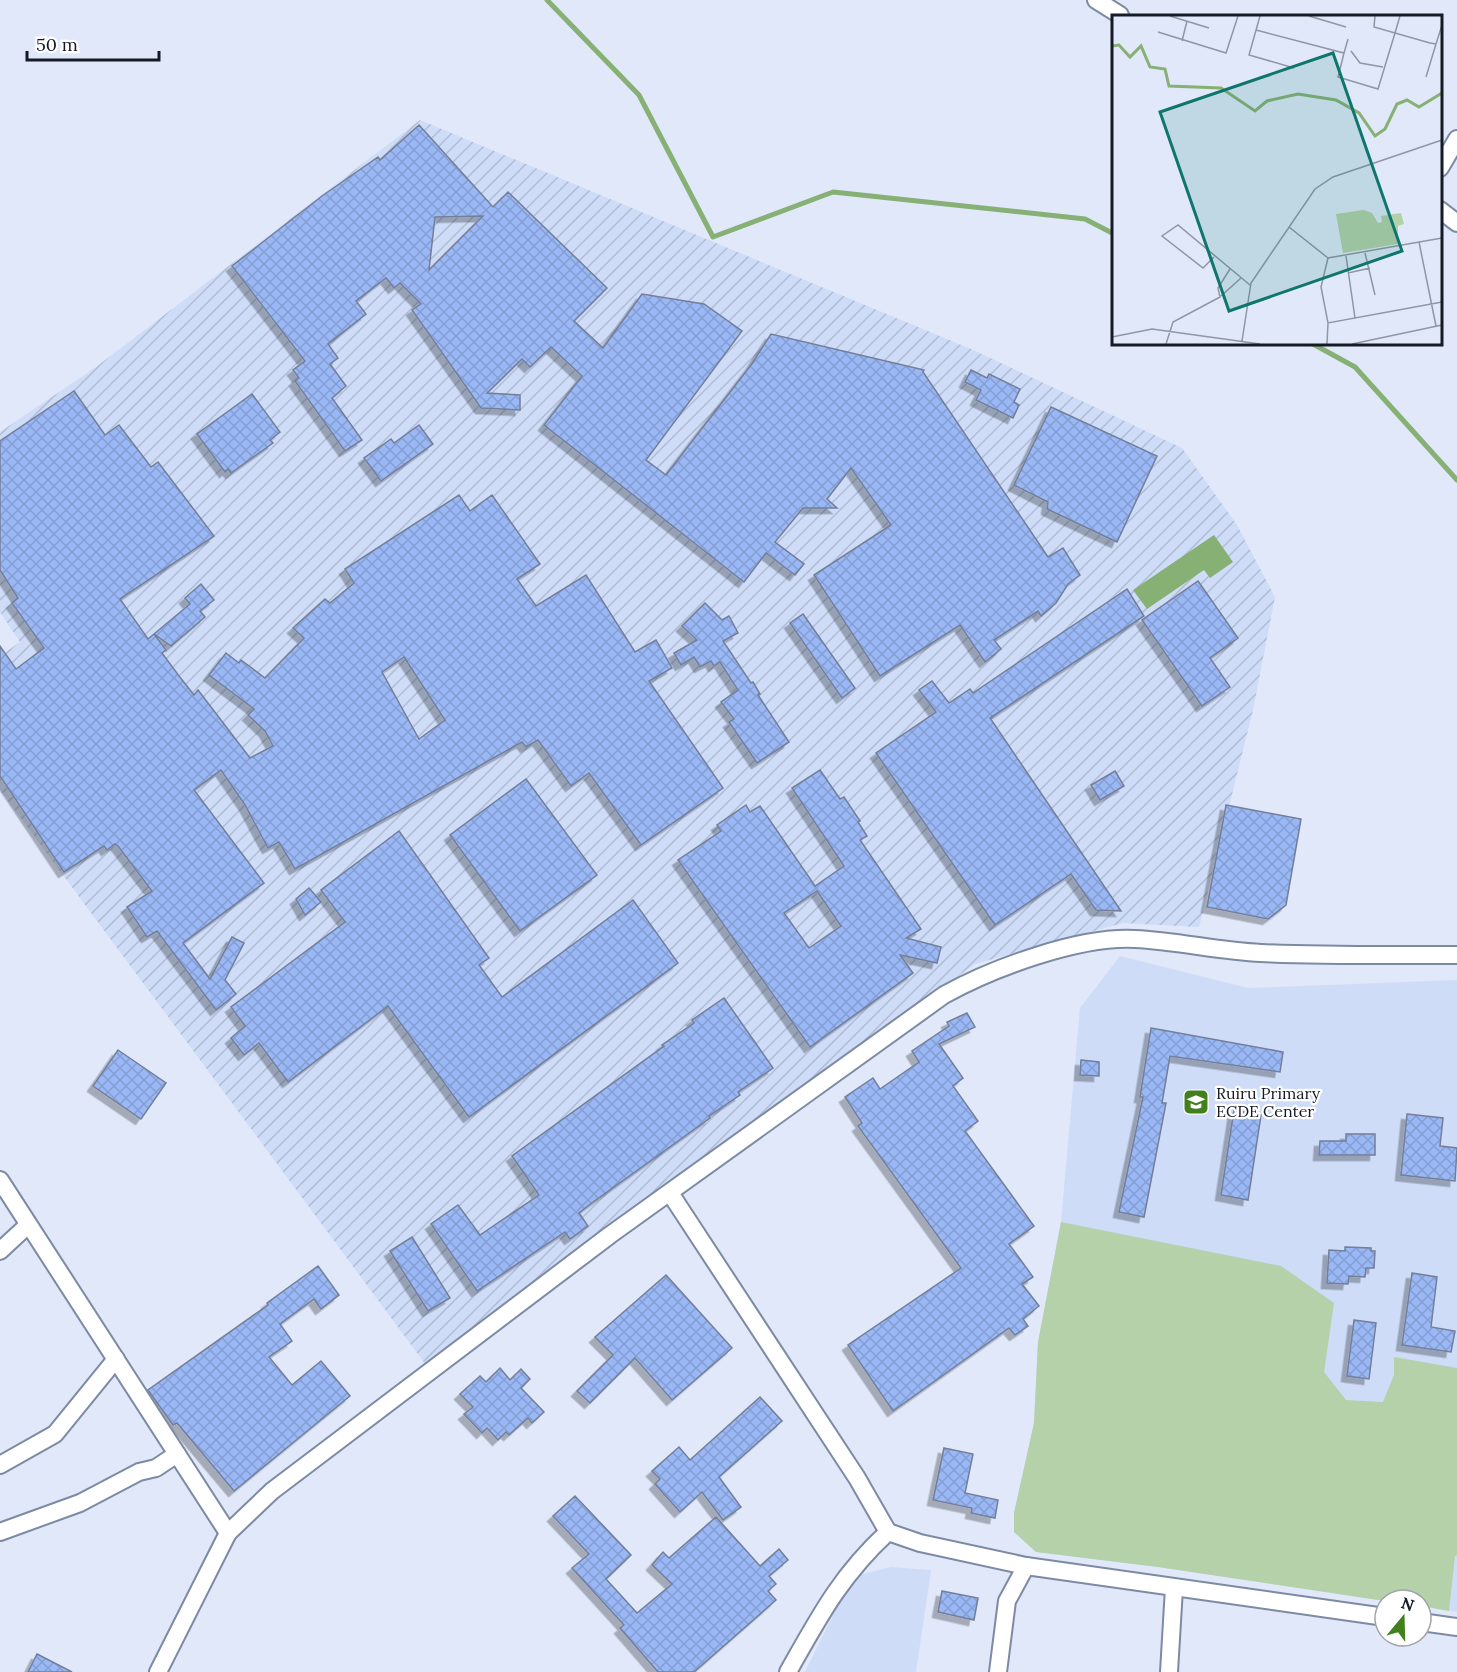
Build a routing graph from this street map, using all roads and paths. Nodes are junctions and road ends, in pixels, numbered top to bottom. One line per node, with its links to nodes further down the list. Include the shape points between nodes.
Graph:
1 (1096, 0): 2 (street)
2 (1120, 15)
3 (1457, 140): 4 (street)
4 (1442, 165)
5 (1442, 212): 6 (street)
6 (1457, 223)
7 (1457, 955): 9 (street, via 1260,953 1134,939 1066,948 992,972 944,995)
8 (0, 1180): 10 (street)
9 (670, 1193): 16 (street, via 857,1478); 17 (street, via 272,1491)
10 (28, 1225): 11 (street); 12 (street)
11 (0, 1251)
12 (116, 1359): 13 (street); 14 (street, via 55,1434)
13 (177, 1454): 15 (street, via 156,1468 139,1472 80,1503); 17 (street)
14 (0, 1465)
15 (0, 1532)
16 (888, 1532): 18 (street, via 920,1543); 24 (street, via 851,1569)
17 (228, 1533): 23 (street)
18 (1026, 1566): 19 (street); 25 (street, via 1007,1601)
19 (1174, 1588): 20 (street); 26 (street)
20 (1373, 1615)
21 (1433, 1624): 22 (street)
22 (1457, 1627)
23 (158, 1672)
24 (788, 1672)
25 (998, 1672)
26 (1169, 1672)

